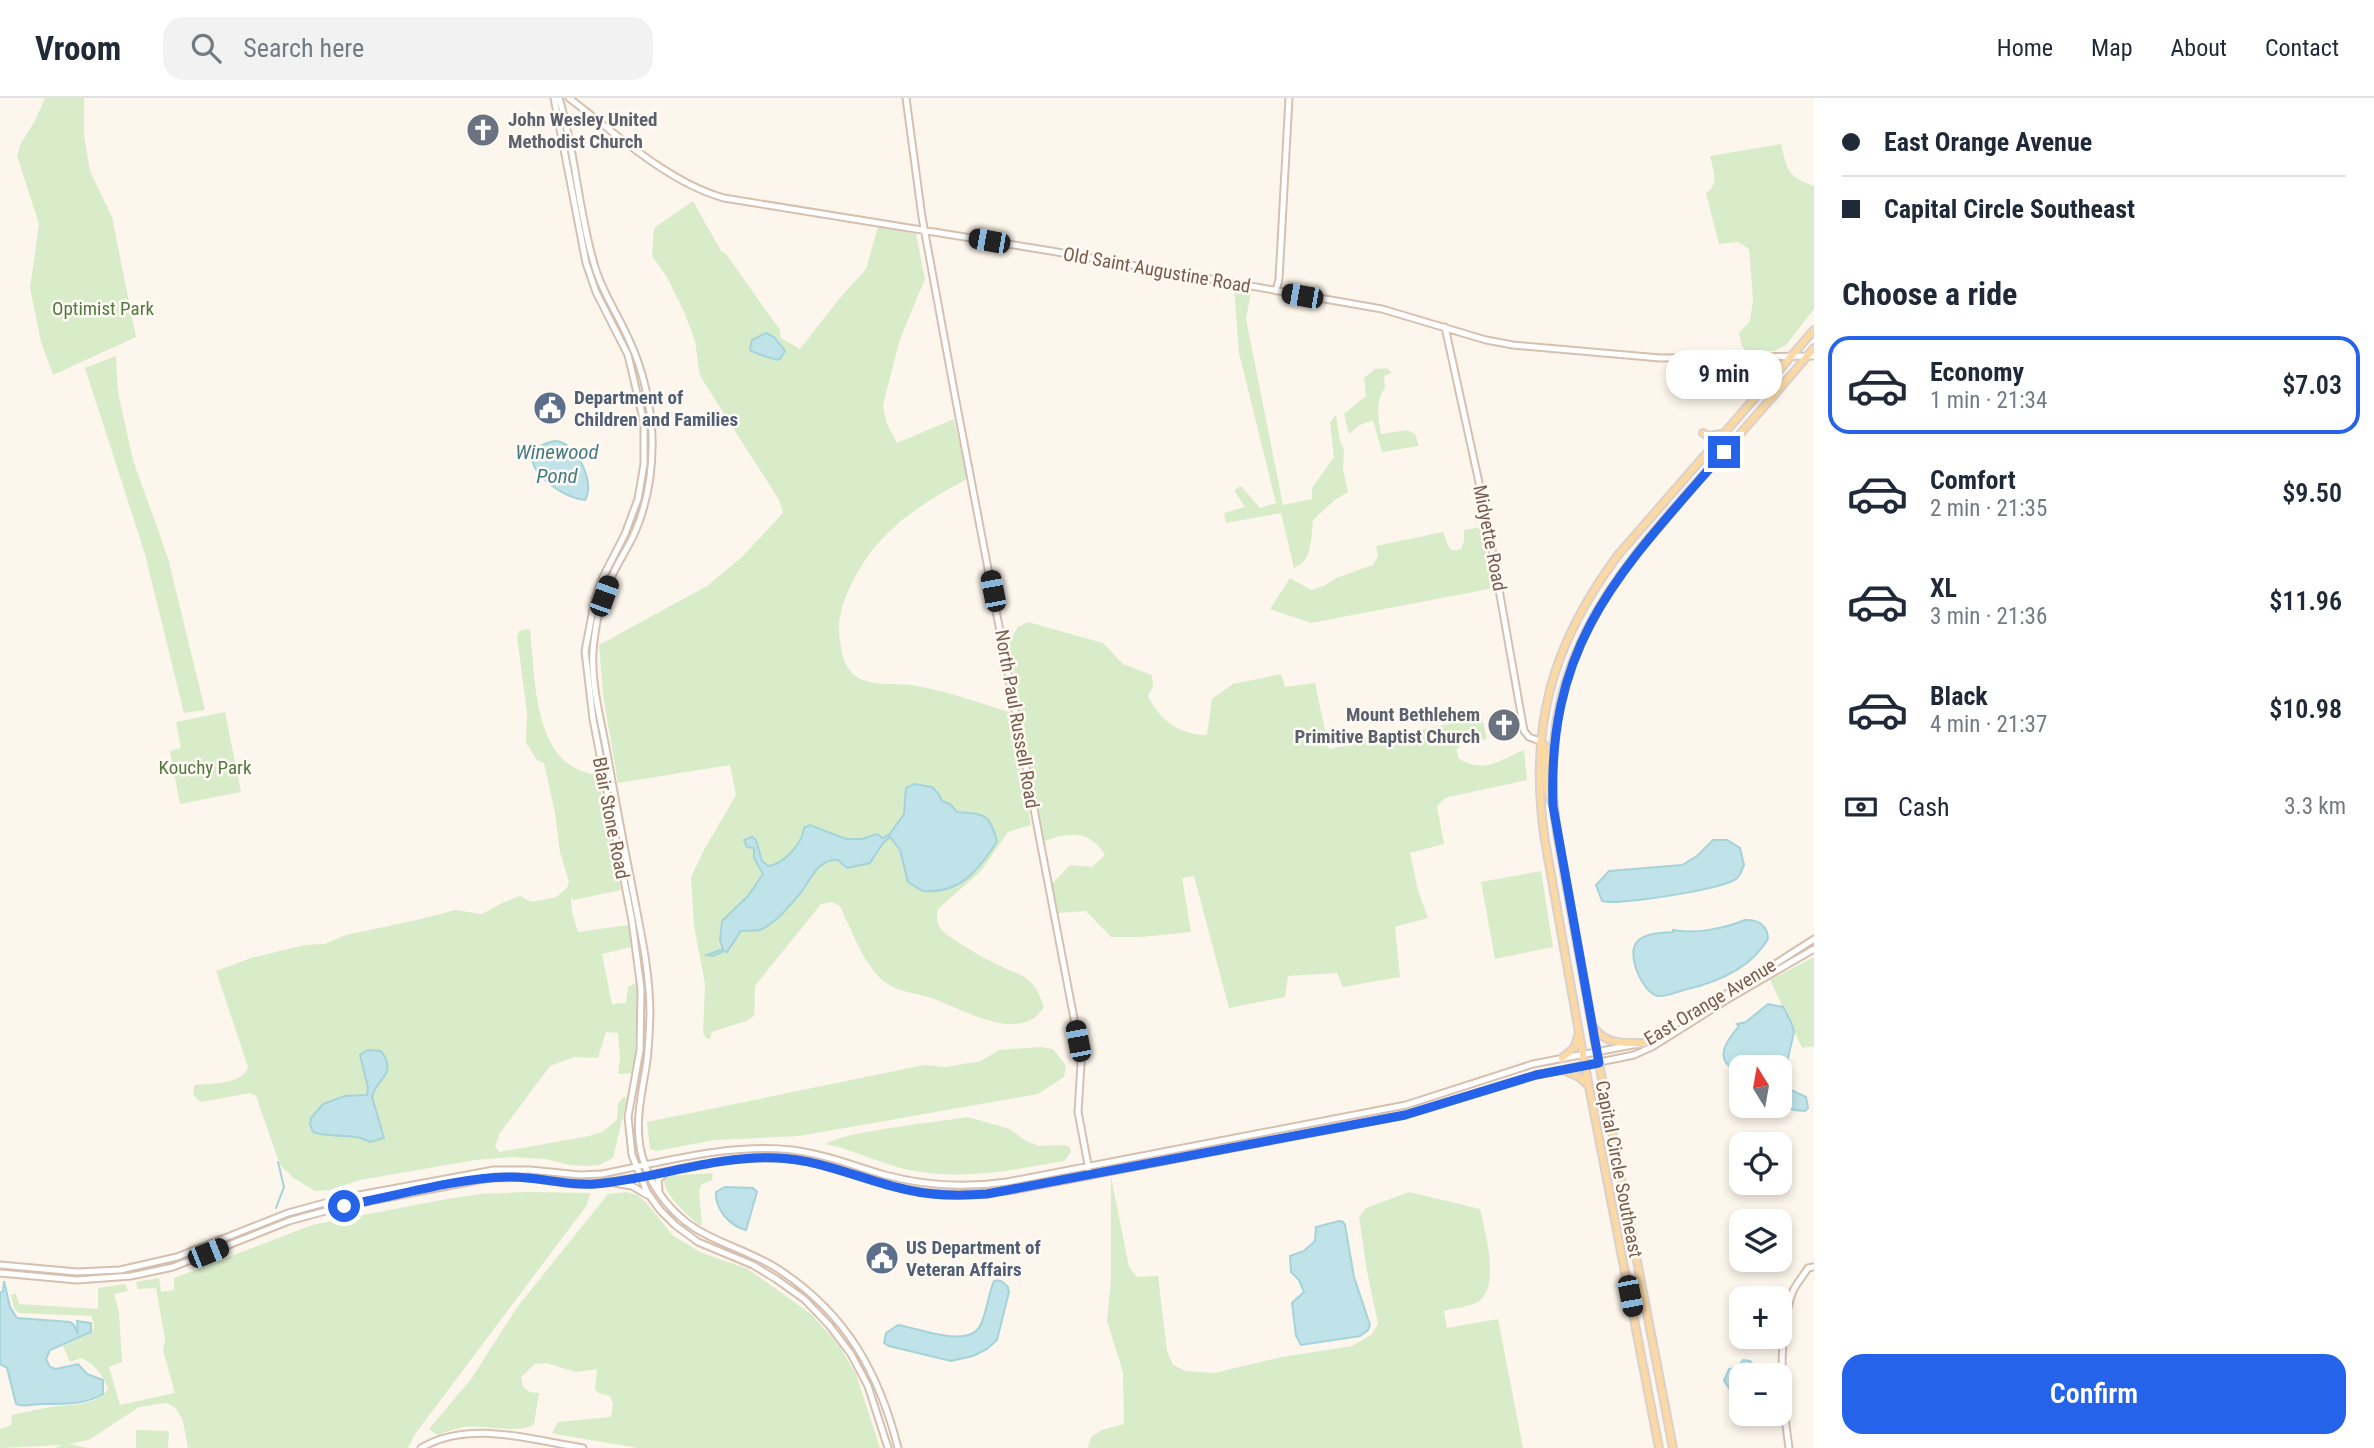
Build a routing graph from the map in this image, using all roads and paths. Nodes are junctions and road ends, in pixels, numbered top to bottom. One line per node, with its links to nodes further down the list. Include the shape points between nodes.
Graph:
1 (557, 98): 5 (street, Blair Stone Road); 6 (street, Blair Stone Road)
2 (569, 98): 11 (street, Old Saint Augustine Road, via 703,192)
3 (906, 98): 11 (street, North Paul Russell Road)
4 (1289, 98): 13 (street)
5 (572, 156): 6 (street); 7 (street, Blair Stone Road)
6 (565, 157): 8 (street, Blair Stone Road)
7 (573, 163): 8 (street); 9 (street, Blair Stone Road)
8 (566, 165): 10 (street, Blair Stone Road)
9 (584, 217): 10 (street); 12 (street, Blair Stone Road)
10 (577, 219): 14 (street, Blair Stone Road)
11 (925, 231): 13 (street, Old Saint Augustine Road); 51 (street, North Paul Russell Road, via 1078,1041 1078,1112)
12 (603, 290): 14 (street); 21 (street, Blair Stone Road)
13 (1276, 291): 15 (street, Old Saint Augustine Road, via 1382,309)
14 (596, 292): 22 (street, Blair Stone Road)
15 (1444, 327): 20 (street, Old Saint Augustine Road, via 1496,342 1550,349 1660,358); 32 (street, Midyette Road, via 1485,510 1524,732)
16 (1814, 330): 18 (main road, Capital Circle Southeast)
17 (1814, 348): 19 (main road, Capital Circle Southeast)
18 (1789, 356): 19 (street, Old Saint Augustine Road); 20 (street, Old Saint Augustine Road); 23 (main road, Capital Circle Southeast)
19 (1811, 356): 33 (main road, Capital Circle Southeast, via 1686,495 1601,602 1577,650 1562,695 1554,742)
20 (1767, 357): 23 (main road)
21 (640, 370): 22 (street); 26 (street, Blair Stone Road)
22 (633, 372): 27 (street, Blair Stone Road)
23 (1773, 375): 25 (main road, Capital Circle Southeast)
24 (1703, 433): 25 (main road)
25 (1723, 434): 32 (main road, Capital Circle Southeast, via 1590,594 1561,652)
26 (652, 436): 27 (street); 29 (street, Blair Stone Road)
27 (645, 437): 28 (street, Blair Stone Road)
28 (638, 499): 29 (street); 30 (street, Blair Stone Road)
29 (645, 502): 31 (street, Blair Stone Road)
30 (603, 577): 31 (street); 48 (street, Blair Stone Road, via 591,614 586,661 641,989 642,1036 629,1110)
31 (610, 579): 49 (street, Blair Stone Road, via 596,625 594,679 648,981 649,1037 638,1122)
32 (1540, 741): 33 (main road, via 1546,747 1546,787); 37 (main road, Capital Circle Southeast, via 1539,805)
33 (1553, 806): 36 (main road, Capital Circle Southeast)
34 (1814, 939): 38 (street, East Orange Avenue)
35 (1814, 949): 42 (street, East Orange Avenue, via 1653,1047)
36 (1592, 1024): 38 (main road, via 1607,1040); 39 (main road, Capital Circle Southeast)
37 (1580, 1032): 40 (main road, Capital Circle Southeast); 41 (main road, via 1574,1048)
38 (1643, 1043): 39 (street, East Orange Avenue)
39 (1597, 1053): 40 (street, East Orange Avenue); 42 (main road, Capital Circle Southeast)
40 (1584, 1054): 41 (street, East Orange Avenue); 43 (main road, Capital Circle Southeast)
41 (1562, 1058): 46 (street, East Orange Avenue, via 1415,1103)
42 (1599, 1063): 43 (street, East Orange Avenue); 76 (main road, Capital Circle Southeast)
43 (1586, 1066): 44 (street, East Orange Avenue); 45 (main road, Capital Circle Southeast)
44 (1563, 1070): 45 (main road); 47 (street, East Orange Avenue, via 1415,1112)
45 (1590, 1087): 75 (main road, Capital Circle Southeast)
46 (1258, 1134): 47 (street); 51 (street, East Orange Avenue)
47 (1259, 1143): 55 (street, East Orange Avenue)
48 (630, 1144): 50 (street, Blair Stone Road); 52 (street, via 628,1162)
49 (645, 1166): 50 (street, East Orange Avenue); 54 (street, Blair Stone Road); 57 (street, East Orange Avenue, via 725,1151 774,1149 830,1157)
50 (636, 1167): 52 (street, East Orange Avenue); 56 (street, Blair Stone Road)
51 (1089, 1167): 55 (street, North Paul Russell Road); 57 (street, East Orange Avenue, via 978,1185 935,1185)
52 (616, 1171): 60 (street, East Orange Avenue, via 580,1175 494,1170)
53 (669, 1171): 54 (street, East Orange Avenue); 59 (street, East Orange Avenue, via 739,1158 780,1158 822,1165); 61 (street, via 658,1182)
54 (649, 1175): 56 (street, East Orange Avenue); 61 (street, Blair Stone Road)
55 (1091, 1175): 59 (street, East Orange Avenue, via 973,1195)
56 (639, 1176): 58 (street, East Orange Avenue); 63 (street, Blair Stone Road)
57 (897, 1178): 59 (street)
58 (600, 1183): 62 (street, East Orange Avenue, via 496,1178); 63 (street, via 632,1186)
59 (894, 1187)
60 (380, 1191): 62 (street); 66 (street, East Orange Avenue, via 301,1209 163,1262)
61 (662, 1197): 69 (street, Blair Stone Road, via 698,1230 757,1257)
62 (382, 1198): 68 (street, East Orange Avenue, via 303,1216 167,1269)
63 (651, 1198): 70 (street, Blair Stone Road, via 691,1238 753,1265)
64 (0, 1265): 66 (street, East Orange Avenue)
65 (1813, 1267): 77 (street, via 1794,1288 1786,1326 1783,1401)
66 (77, 1272): 68 (street)
67 (0, 1273): 68 (street, East Orange Avenue)
68 (77, 1280)
69 (798, 1283): 70 (street); 74 (street, Blair Stone Road, via 836,1318 863,1355 882,1394)
70 (793, 1290): 73 (street, Blair Stone Road, via 829,1325 855,1360 874,1399)
71 (421, 1448): 72 (street, via 443,1438 474,1433)
72 (583, 1448)
73 (888, 1448)
74 (898, 1448)
75 (1659, 1448)
76 (1673, 1448)
77 (1790, 1448)

